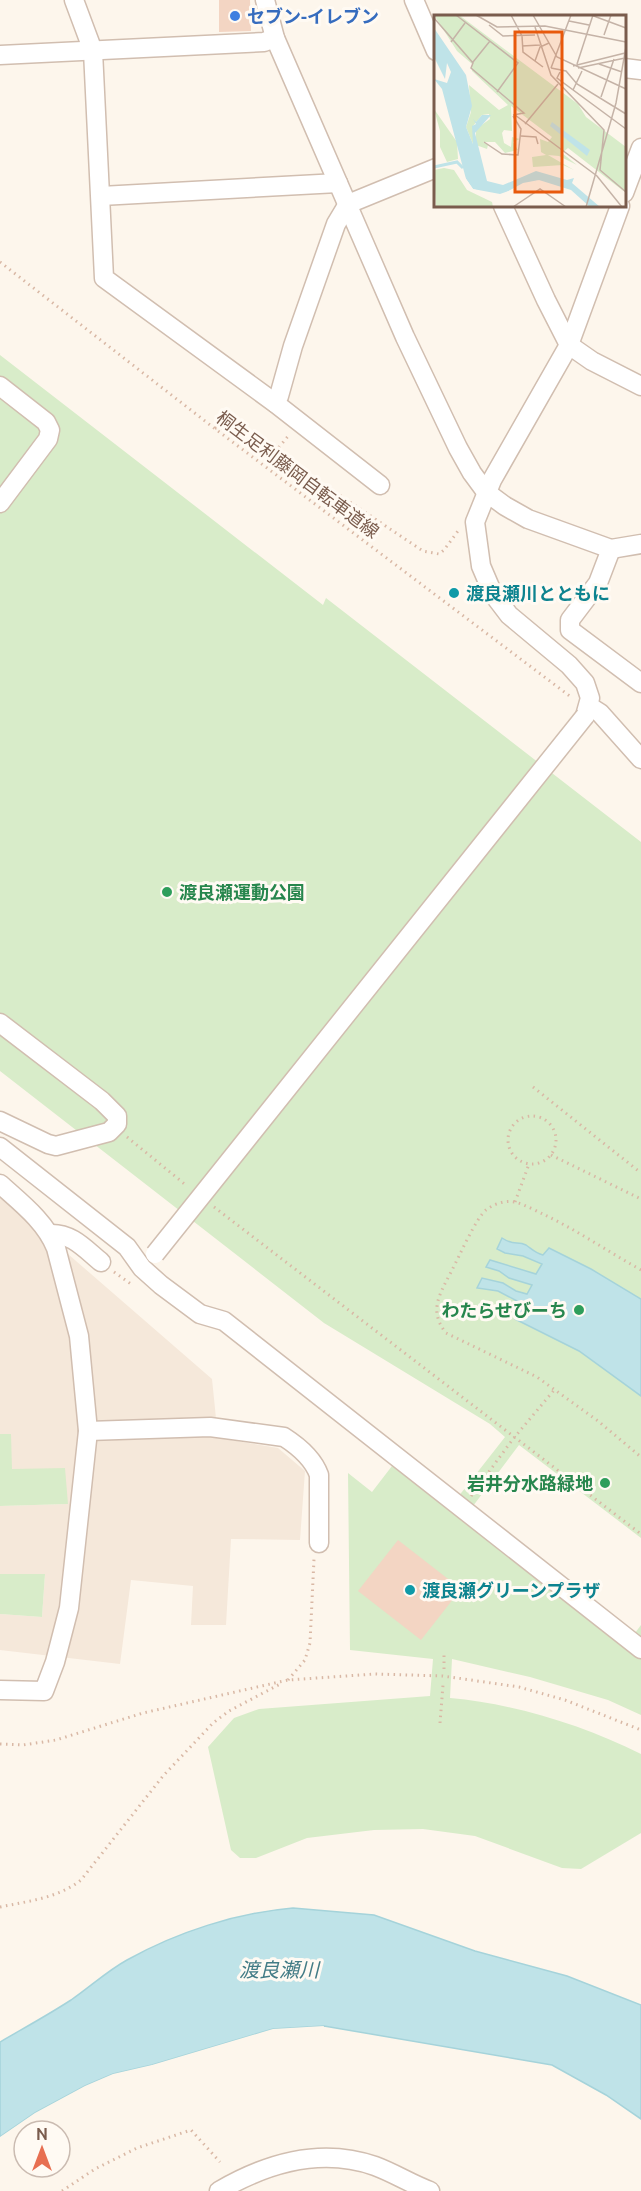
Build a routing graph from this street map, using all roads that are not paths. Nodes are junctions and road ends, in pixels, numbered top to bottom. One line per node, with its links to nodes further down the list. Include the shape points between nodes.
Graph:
1 (74, 0): 6 (street)
2 (265, 0): 4 (street)
3 (414, 0): 5 (street)
4 (275, 38): 6 (street, via 264,42); 12 (street)
5 (434, 45)
6 (93, 51): 7 (street); 14 (street)
7 (0, 54)
8 (626, 68): 9 (street)
9 (641, 70)
10 (641, 148): 13 (street)
11 (434, 168): 15 (street)
12 (338, 183): 14 (street); 15 (street)
13 (626, 188)
14 (101, 196): 21 (street, via 104,278)
15 (348, 204): 21 (street, via 336,224); 23 (street, via 458,448)
16 (503, 207): 18 (street)
17 (620, 207): 18 (street)
18 (569, 345): 20 (street); 23 (street)
19 (0, 386): 24 (street, via 46,422 50,430 48,439)
20 (641, 386)
21 (275, 403): 22 (street)
22 (381, 485)
23 (486, 492): 26 (street, via 528,519); 28 (street, via 475,522 482,566 493,594 509,615 569,664 585,683 589,692)
24 (0, 503)
25 (641, 544): 26 (street)
26 (611, 549): 27 (street, via 598,583 570,620 570,630)
27 (641, 683)
28 (583, 707): 29 (street, via 600,713); 36 (street, bridge)
29 (641, 759)
30 (0, 1023): 31 (street, via 112,1109 117,1124 110,1132 56,1146)
31 (0, 1121)
32 (0, 1147): 36 (street, via 127,1248)
33 (0, 1184): 34 (street)
34 (50, 1234): 35 (street, via 73,1239); 37 (street, via 78,1336)
35 (100, 1262)
36 (142, 1268): 39 (street, via 200,1314 224,1321)
37 (88, 1431): 38 (street, via 210,1427 284,1437 316,1466); 40 (street, via 69,1608 55,1662 44,1691)
38 (320, 1543)
39 (641, 1648)
40 (0, 1690)
41 (219, 2191): 42 (street, via 274,2165 340,2157 373,2165)
42 (430, 2191)

